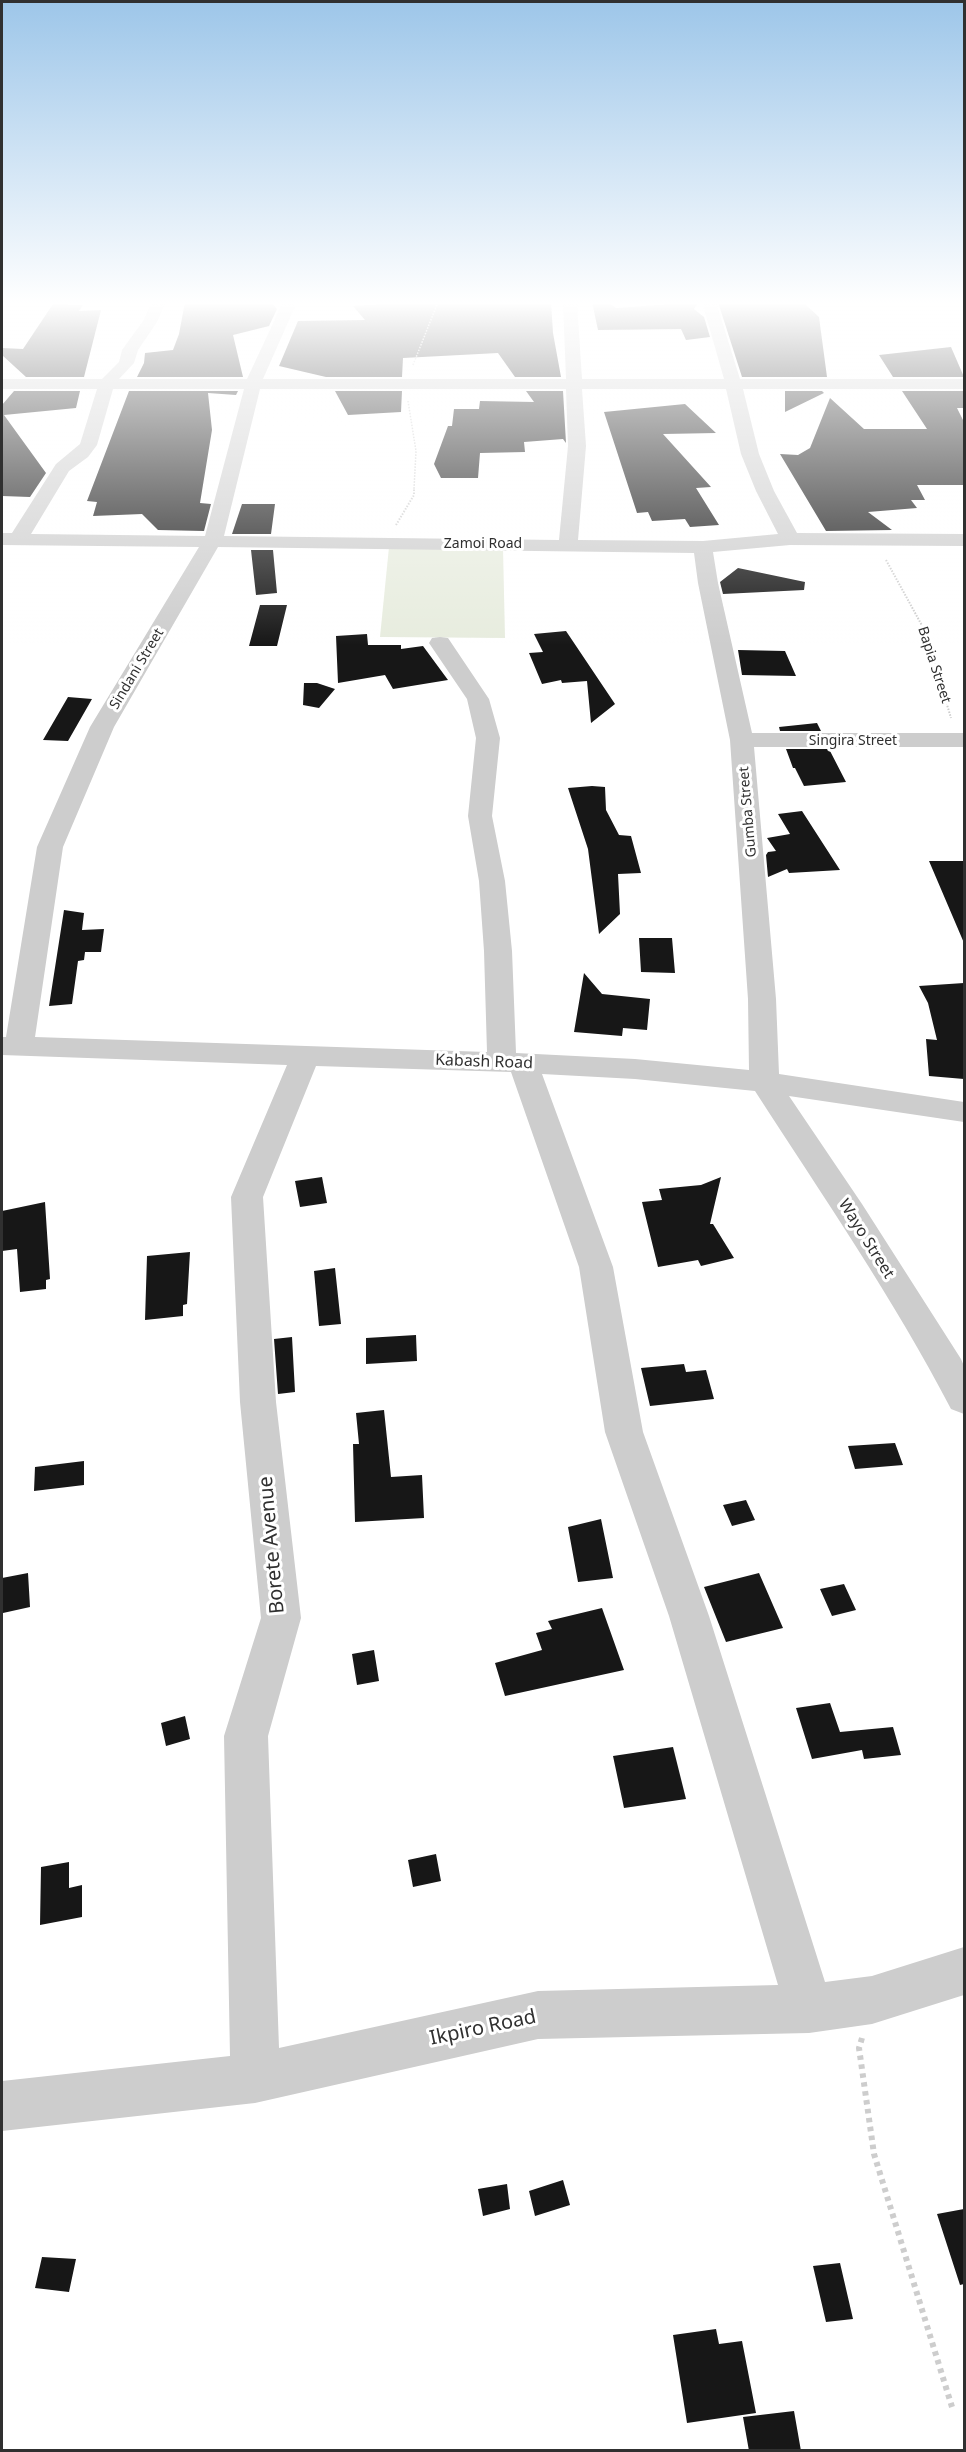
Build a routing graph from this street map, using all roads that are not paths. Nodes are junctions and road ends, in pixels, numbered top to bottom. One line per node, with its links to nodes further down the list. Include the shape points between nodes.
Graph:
1 (98, 416): 5 (street, via 88,445 62,468)
2 (245, 416): 7 (street, Sindani Street)
3 (575, 416): 9 (street, via 577,446)
4 (741, 416): 6 (street, via 750,454)
5 (10, 539): 7 (street, Zamoi Road)
6 (790, 539): 8 (street, Zamoi Road); 10 (street, Zamoi Road)
7 (213, 540): 9 (street, Zamoi Road); 14 (street, Sindani Street, via 102,727 50,847)
8 (964, 540)
9 (568, 546): 10 (street, Zamoi Road)
10 (703, 547): 12 (street, Gumba Street)
11 (440, 643): 16 (street, via 478,699 488,738 480,816 492,880)
12 (742, 740): 13 (street, Singira Street); 17 (street, Gumba Street, via 762,999)
13 (962, 747)
14 (10, 1047): 15 (street, Kabash Road)
15 (306, 1055): 16 (street, Kabash Road); 22 (street, Borete Avenue, via 247,1197 258,1402 281,1618 246,1736)
16 (512, 1062): 17 (street, Kabash Road); 21 (street, via 596,1267 624,1432 689,1616)
17 (764, 1082): 18 (street, Kabash Road); 19 (street, Wayo Street, via 850,1212)
18 (964, 1112)
19 (964, 1399)
20 (964, 1971): 21 (street, Ikpiro Road, via 872,2000)
21 (809, 2009): 22 (street, Ikpiro Road, via 538,2015)
22 (255, 2078): 23 (street, Ikpiro Road)
23 (2, 2106)

